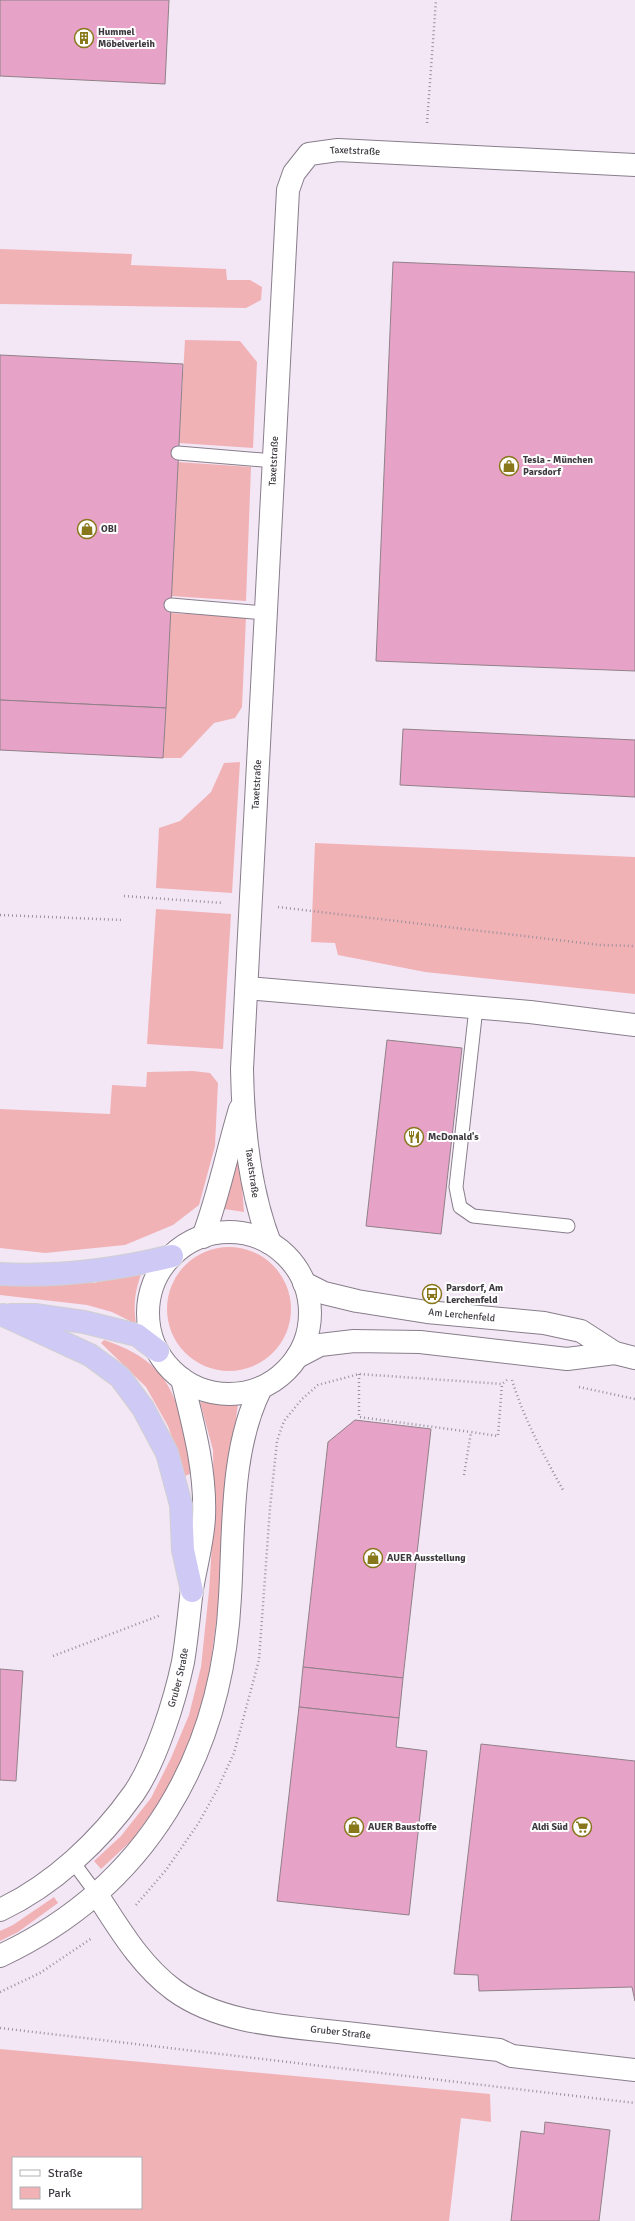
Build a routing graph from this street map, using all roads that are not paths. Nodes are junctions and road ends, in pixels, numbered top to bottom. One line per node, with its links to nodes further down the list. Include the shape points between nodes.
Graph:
1 (635, 165): 3 (street, Taxetstraße, via 338,150 309,154 294,173 288,190)
2 (178, 453): 3 (lane)
3 (274, 461): 5 (street, Taxetstraße)
4 (171, 606): 5 (lane)
5 (266, 613): 6 (street, Taxetstraße)
6 (247, 988): 7 (street); 9 (street, Taxetstraße)
7 (476, 1008): 8 (street); 10 (lane, via 456,1188 460,1207 473,1216)
8 (635, 1025)
9 (242, 1100): 11 (street, Taxetstraße); 12 (street, Taxetstraße, via 258,1212)
10 (568, 1226)
11 (204, 1237): 12 (street, Am Lerchenfeld, via 231,1232 257,1237); 13 (street, Am Lerchenfeld)
12 (270, 1243): 15 (street, Am Lerchenfeld, via 290,1260)
13 (172, 1256): 14 (highway, via 78,1273); 17 (street, Am Lerchenfeld, via 159,1274 151,1294 149,1323)
14 (0, 1274)
15 (304, 1283): 18 (street, Am Lerchenfeld, via 324,1293 357,1301 427,1312 544,1323 581,1331); 19 (street, Am Lerchenfeld, via 310,1312 309,1328)
16 (2, 1315): 17 (highway, via 35,1315 84,1322 137,1336); 22 (highway, via 90,1355 120,1377 143,1408 167,1453 181,1505 184,1550)
17 (158, 1351): 20 (street, Am Lerchenfeld, via 172,1371)
18 (625, 1355): 19 (street, Am Lerchenfeld, via 567,1359 420,1342 361,1341 320,1345)
19 (297, 1357): 21 (street, Am Lerchenfeld, via 275,1380)
20 (182, 1379): 21 (street, Am Lerchenfeld, via 193,1386 220,1394 248,1392); 22 (street, Gruber Straße, via 197,1442 204,1509)
21 (261, 1388): 24 (street, via 250,1410 237,1479 224,1659 212,1712 198,1754 162,1820 122,1870)
22 (192, 1598): 23 (street, Gruber Straße, via 183,1663 155,1753 134,1792)
23 (73, 1862): 24 (lane); 25 (street, Gruber Straße, via 41,1886)
24 (96, 1893): 26 (street, via 38,1936); 27 (street, Gruber Straße, via 128,1941 155,1973 193,2002 215,2010 278,2024 500,2050 512,2056)
25 (0, 1910)
26 (0, 1956)
27 (635, 2070)

